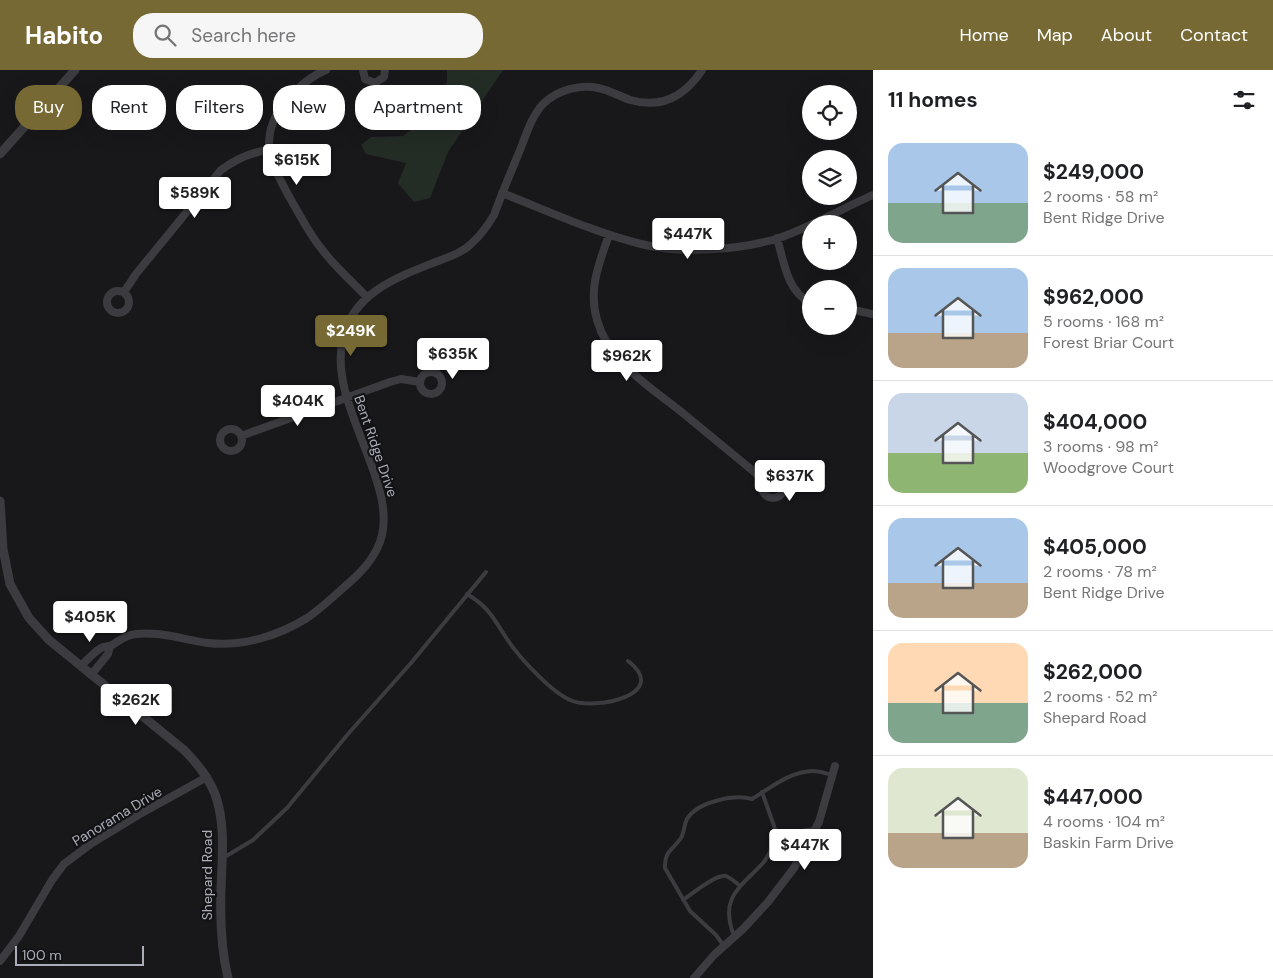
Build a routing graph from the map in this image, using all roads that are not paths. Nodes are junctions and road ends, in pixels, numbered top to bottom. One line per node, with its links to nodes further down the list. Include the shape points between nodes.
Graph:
1 (74, 70): 7 (street)
2 (326, 70): 6 (street, via 304,82 276,115)
3 (363, 70): 4 (street, via 365,79 375,83 384,77)
4 (385, 70)
5 (702, 70): 8 (street, Bent Ridge Drive, via 689,88 662,101 631,100 586,86 556,94 538,111)
6 (269, 150): 12 (street, via 234,160 221,170); 13 (street, via 273,167 311,234 336,266)
7 (0, 154)
8 (502, 193): 10 (street); 13 (street, Bent Ridge Drive, via 488,226 473,243 460,252 382,285)
9 (873, 195): 11 (street)
10 (609, 235): 11 (street, via 643,244 710,250); 20 (street, via 596,270 594,288 597,320 610,347 630,370)
11 (777, 238): 14 (street, via 792,286)
12 (124, 292)
13 (367, 297): 18 (street, Bent Ridge Drive, via 352,316 343,336 340,371)
14 (802, 297)
15 (857, 311): 16 (street)
16 (873, 314)
17 (420, 382): 18 (street, via 401,379)
18 (346, 397): 19 (street); 25 (street, Bent Ridge Drive, via 382,498 384,519 382,536 371,559 357,576 311,616 272,636 216,644 136,634 119,639)
19 (241, 436)
20 (764, 480)
21 (0, 501): 22 (street, Shepard Road)
22 (2, 549): 27 (street, Shepard Road, via 10,584 25,612 49,640)
23 (486, 572): 24 (lane)
24 (467, 594): 26 (lane, via 485,606 533,669 572,701 597,703 635,693 642,684 642,676); 35 (lane, via 287,808 253,840)
25 (110, 646): 27 (street, Bent Ridge Drive, via 102,648); 28 (street, via 108,654)
26 (628, 661)
27 (81, 666): 28 (street, Shepard Road)
28 (92, 675): 31 (street, Shepard Road, via 184,750)
29 (835, 766): 30 (street)
30 (833, 775): 32 (lane, via 803,772); 33 (street)
31 (207, 777): 35 (street, Shepard Road, via 215,795); 40 (street, Panorama Drive, via 108,834 64,864)
32 (762, 792): 34 (lane); 37 (lane, via 752,799 743,796 710,803 687,819 682,837 664,860 665,868)
33 (816, 829): 34 (lane); 38 (street, via 794,868)
34 (779, 840): 36 (lane, via 770,855)
35 (223, 858): 41 (street, Shepard Road, via 221,928)
36 (739, 885): 37 (lane, via 724,876 716,878); 38 (lane, via 729,909 729,922)
37 (684, 900): 39 (lane, via 690,911)
38 (735, 937): 39 (street)
39 (724, 946): 42 (street)
40 (0, 962)
41 (228, 978)
42 (694, 978)

